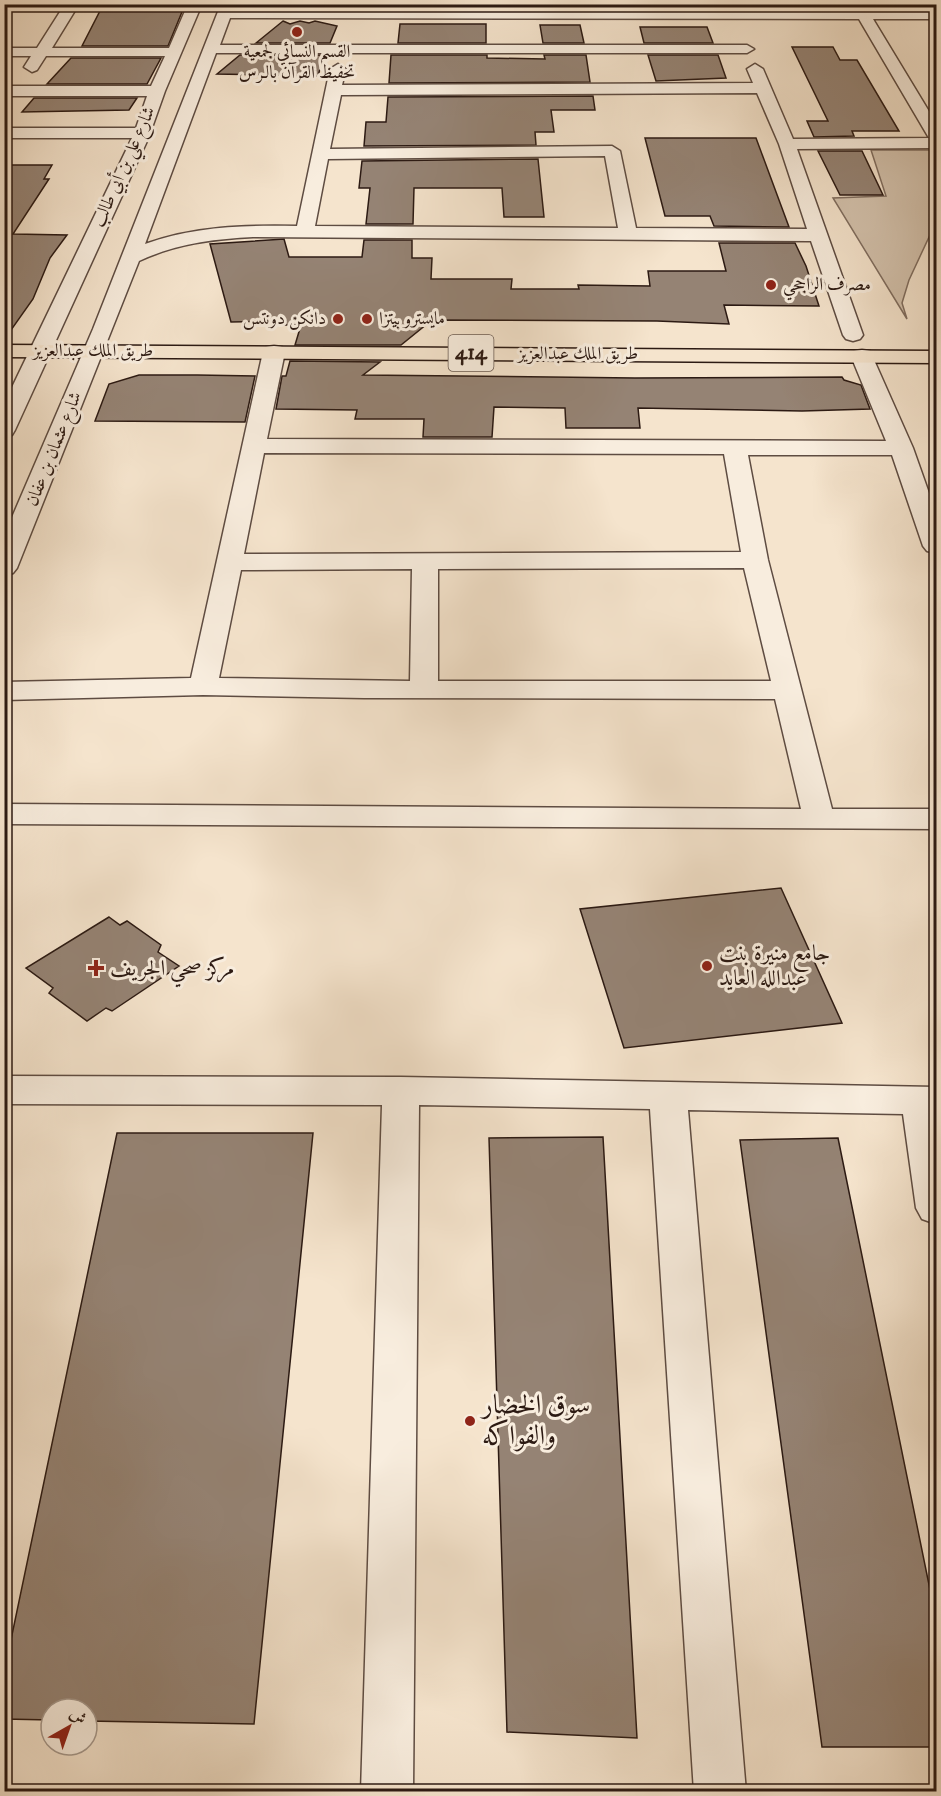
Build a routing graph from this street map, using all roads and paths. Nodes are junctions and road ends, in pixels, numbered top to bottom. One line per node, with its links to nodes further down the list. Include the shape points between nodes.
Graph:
1 (72, 4): 12 (street)
2 (195, 4): 13 (street, شارع علي بن أبي طالب)
3 (226, 9): 4 (street); 8 (street, شارع علي بن أبي طالب)
4 (352, 9): 5 (street)
5 (732, 15): 6 (street); 10 (street)
6 (864, 15): 7 (street); 18 (street)
7 (936, 15)
8 (211, 49): 9 (street); 29 (street, شارع علي بن أبي طالب)
9 (342, 49): 10 (street); 15 (street)
10 (747, 49): 14 (street)
11 (4, 52): 12 (street)
12 (42, 52): 13 (street); 16 (street)
13 (174, 52): 17 (street, شارع علي بن أبي طالب)
14 (763, 88): 15 (street); 24 (street)
15 (334, 90): 25 (street)
16 (10, 91): 17 (street)
17 (157, 91): 20 (street, شارع علي بن أبي طالب)
18 (930, 116): 21 (street)
19 (4, 133): 20 (street)
20 (141, 136): 22 (street); 35 (street, شارع علي بن أبي طالب)
21 (936, 136)
22 (4, 140)
23 (936, 143): 24 (street)
24 (787, 144): 28 (street)
25 (321, 154): 26 (street); 27 (street, via 612,151)
26 (305, 232): 27 (street); 29 (street, via 194,236 150,247)
27 (628, 233): 28 (street)
28 (818, 235): 33 (street)
29 (130, 258): 36 (street, شارع علي بن أبي طالب)
30 (4, 333): 35 (highway, طريق الملك عبدالعزيز / 414)
31 (403, 334): 36 (highway, طريق الملك عبدالعزيز / 414)
32 (829, 334): 33 (highway)
33 (853, 334): 34 (highway)
34 (877, 334)
35 (46, 337): 36 (highway, طريق الملك عبدالعزيز / 414); 37 (highway, طريق الملك عبدالعزيز / 414); 41 (street)
36 (100, 338): 38 (highway, طريق الملك عبدالعزيز / 414); 49 (street, شارع عثمان بن عفان)
37 (4, 351)
38 (274, 352): 39 (highway, طريق الملك عبدالعزيز / 414); 42 (street)
39 (862, 357): 40 (highway, طريق الملك عبدالعزيز / 414); 43 (street)
40 (936, 357)
41 (4, 430)
42 (254, 446): 44 (street); 48 (street)
43 (901, 448): 44 (street); 45 (street)
44 (735, 449): 47 (street)
45 (936, 546)
46 (425, 560): 47 (street); 48 (street); 51 (street)
47 (755, 560): 52 (street)
48 (230, 562): 50 (street)
49 (4, 568)
50 (203, 686): 51 (street); 53 (street)
51 (424, 688): 52 (street)
52 (786, 690): 55 (street)
53 (4, 691)
54 (4, 814): 55 (street)
55 (819, 818): 56 (street)
56 (936, 819)
57 (401, 1091): 58 (street); 59 (street); 62 (street)
58 (668, 1096): 60 (street); 63 (street)
59 (7, 1099)
60 (928, 1101): 61 (street)
61 (936, 1208)
62 (387, 1791)
63 (720, 1791)

